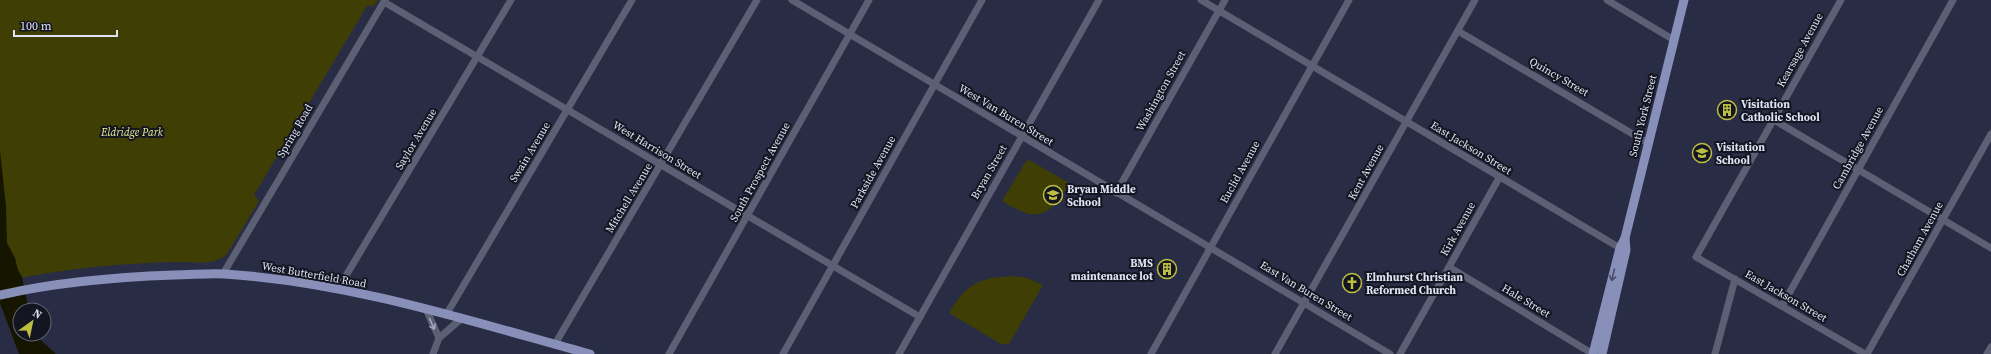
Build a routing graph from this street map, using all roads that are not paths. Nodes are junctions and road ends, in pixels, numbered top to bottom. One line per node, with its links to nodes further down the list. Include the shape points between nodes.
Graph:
1 (511, 0): 21 (street, Saylor Avenue)
2 (632, 0): 24 (street, Swain Avenue)
3 (757, 0): 30 (street, Mitchell Avenue)
4 (792, 0): 19 (street, West Van Buren Street)
5 (868, 0): 19 (street, South Prospect Avenue)
6 (982, 0): 23 (street, Parkside Avenue)
7 (1098, 0): 28 (street, Bryan Street)
8 (1201, 0): 17 (street, East Jackson Street)
9 (1225, 0): 17 (street, Washington Street)
10 (1349, 0): 22 (street, Euclid Avenue)
11 (1475, 0): 18 (street, Kent Avenue)
12 (1607, 0): 20 (street)
13 (1684, 0): 20 (main road, South York Street)
14 (1841, 0): 25 (street, Kearsage Avenue)
15 (1953, 0): 31 (street, Cambridge Avenue)
16 (384, 1): 21 (street, West Harrison Street); 43 (street, Spring Road)
17 (1219, 11): 22 (street, East Jackson Street); 33 (street, Washington Street)
18 (1458, 31): 26 (street, Kent Avenue); 29 (street, Quincy Street)
19 (849, 34): 23 (street, West Van Buren Street); 34 (street, South Prospect Avenue)
20 (1674, 40): 29 (main road, South York Street)
21 (478, 57): 24 (street, West Harrison Street); 45 (street, Saylor Avenue)
22 (1312, 66): 26 (street, East Jackson Street); 37 (street, Euclid Avenue)
23 (935, 85): 28 (street, West Van Buren Street); 41 (street, Parkside Avenue)
24 (567, 110): 30 (street, West Harrison Street); 50 (street, Swain Avenue)
25 (1774, 120): 31 (street); 40 (street, Kearsage Avenue)
26 (1406, 122): 32 (street, East Jackson Street); 47 (street, Kent Avenue)
27 (1991, 134): 35 (street, Chatham Avenue)
28 (1022, 136): 33 (street, West Van Buren Street); 51 (street, Bryan Street)
29 (1648, 143): 36 (main road, South York Street)
30 (662, 165): 34 (street, West Harrison Street); 54 (street, Mitchell Avenue)
31 (1859, 170): 35 (street); 48 (street, Cambridge Avenue)
32 (1499, 178): 38 (street, East Jackson Street); 42 (street, Kirk Avenue)
33 (1116, 193): 37 (street, West Van Buren Street)
34 (747, 216): 41 (street, West Harrison Street); 58 (street, South Prospect Avenue)
35 (1943, 220): 39 (street); 68 (street, Chatham Avenue)
36 (1625, 238): 38 (main road, South York Street); 66 (main road, South York Street, via 1626,250)
37 (1210, 248): 47 (street, East Van Buren Street); 61 (street, Euclid Avenue)
38 (1620, 248): 65 (main road, South York Street, one-way to 65)
39 (1991, 248)
40 (1696, 257): 44 (street, East Jackson Street)
41 (832, 267): 51 (street, West Harrison Street); 59 (street, Parkside Avenue)
42 (1449, 267): 64 (street, Kirk Avenue); 65 (street, Hale Street)
43 (223, 274): 45 (main road, West Butterfield Road, via 277,279); 46 (main road, West Butterfield Road, via 128,276)
44 (1735, 280): 48 (street, East Jackson Street); 67 (street)
45 (338, 289): 49 (main road, West Butterfield Road)
46 (0, 295)
47 (1304, 303): 62 (street, Kent Avenue); 63 (street, East Van Buren Street)
48 (1782, 306): 68 (street, East Jackson Street)
49 (426, 309): 50 (main road, West Butterfield Road); 53 (street, one-way to 53)
50 (446, 315): 52 (main road, West Butterfield Road)
51 (920, 317): 60 (street, Bryan Street)
52 (461, 319): 53 (street); 54 (main road, West Butterfield Road)
53 (439, 338): 56 (street)
54 (555, 344): 57 (main road, West Butterfield Road)
55 (1991, 347): 69 (street)
56 (433, 354)
57 (590, 354)
58 (669, 354)
59 (783, 354)
60 (899, 354)
61 (1151, 354)
62 (1275, 354)
63 (1390, 354)
64 (1400, 354)
65 (1593, 354)
66 (1602, 354)
67 (1715, 354)
68 (1866, 354)
69 (1987, 354)

